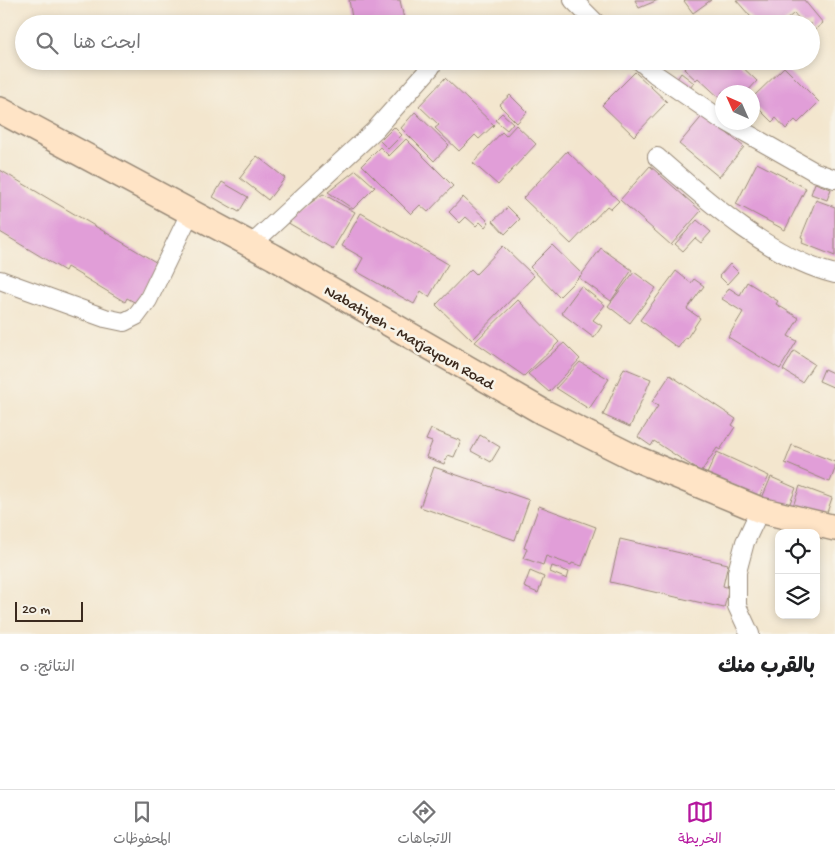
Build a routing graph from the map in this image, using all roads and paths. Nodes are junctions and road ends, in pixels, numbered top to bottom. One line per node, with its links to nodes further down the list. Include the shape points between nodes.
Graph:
1 (573, 0): 2 (street)
2 (589, 15)
3 (429, 70): 11 (street, via 376,130)
4 (650, 70): 6 (street)
5 (0, 110): 10 (main road, Nabatiyeh - Marjayoun Road)
6 (715, 115)
7 (741, 130): 9 (street, via 815,172)
8 (657, 156): 12 (street, via 743,228 781,252)
9 (835, 179)
10 (190, 213): 11 (main road, Nabatiyeh - Marjayoun Road); 13 (street, via 148,300 136,316 124,322)
11 (251, 245): 14 (main road, Nabatiyeh - Marjayoun Road, via 543,412 637,459)
12 (835, 274)
13 (0, 280)
14 (760, 510): 15 (main road, Nabatiyeh - Marjayoun Road); 16 (street, via 745,542 737,572 737,606)
15 (835, 528)
16 (750, 634)

